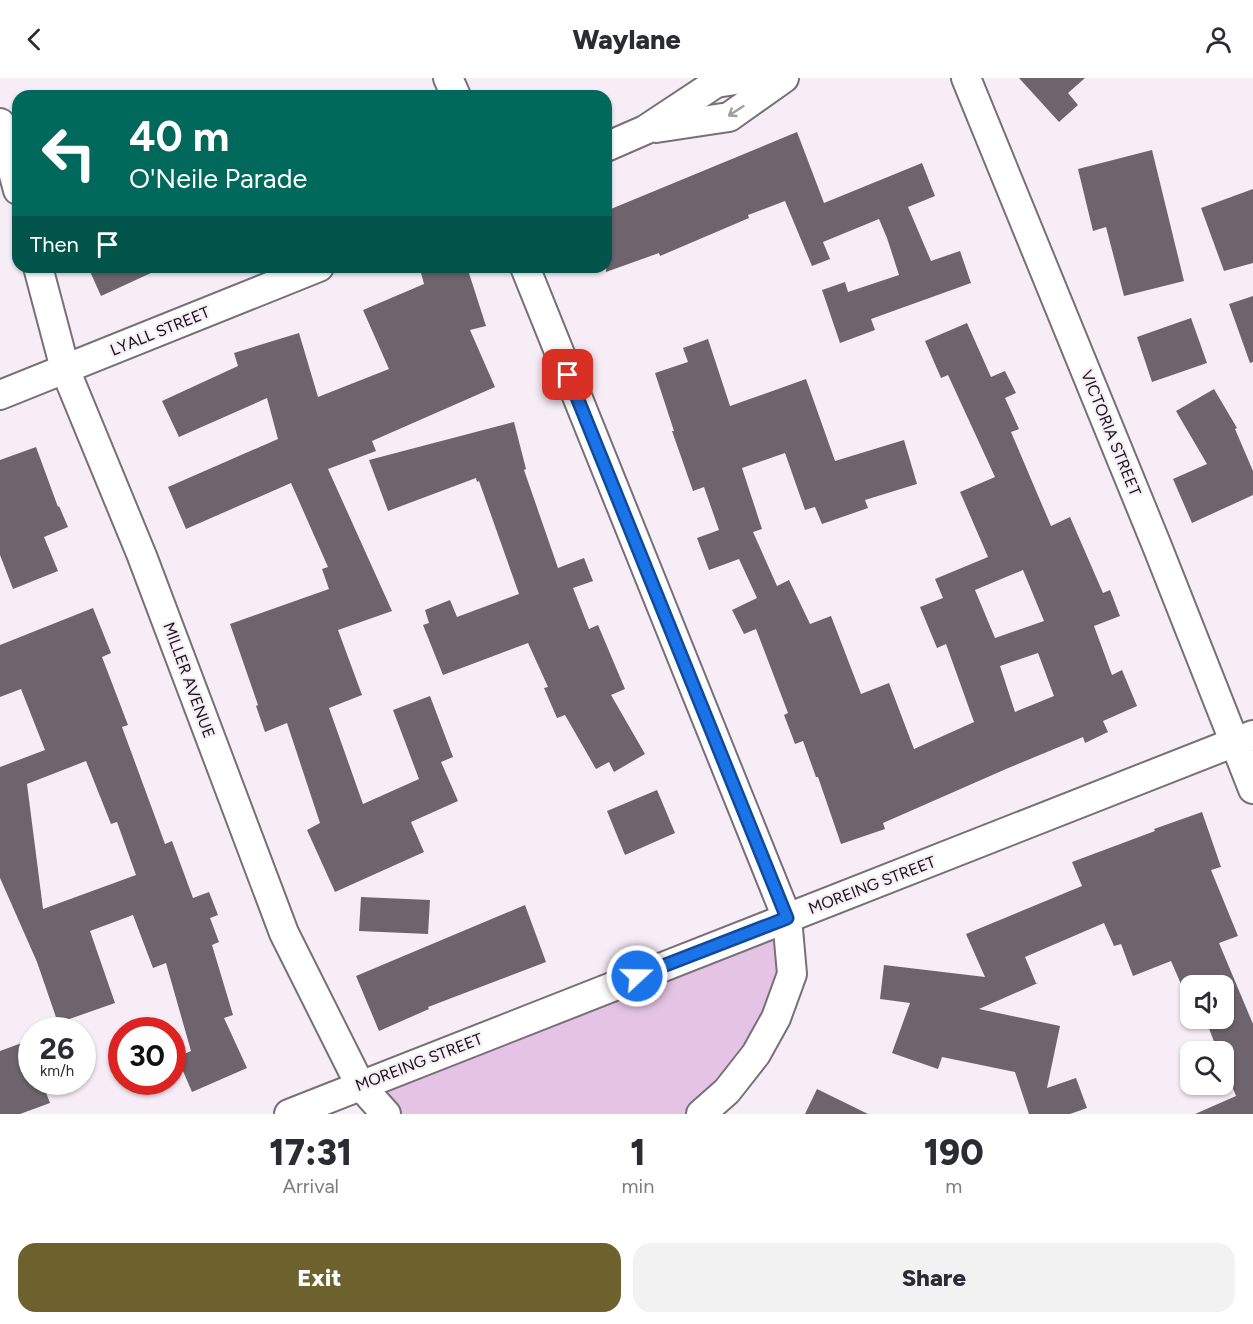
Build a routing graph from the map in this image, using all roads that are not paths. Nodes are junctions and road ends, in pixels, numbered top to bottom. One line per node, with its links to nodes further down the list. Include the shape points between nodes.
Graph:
1 (748, 78): 5 (street, via 716,83)
2 (784, 78): 5 (street, one-way to 5, via 729,117)
3 (966, 78): 13 (street, VICTORIA STREET)
4 (0, 123): 7 (street)
5 (645, 130): 6 (street)
6 (612, 144)
7 (12, 168)
8 (40, 273): 11 (street, MILLER AVENUE)
9 (305, 273): 11 (street, LYALL STREET)
10 (527, 273): 15 (street)
11 (65, 369): 12 (street, LYALL STREET); 16 (street, MILLER AVENUE, via 142,556 284,933)
12 (0, 394)
13 (1244, 739): 14 (street, VICTORIA STREET); 15 (street, MOREING STREET)
14 (1253, 789)
15 (787, 918): 16 (street, MOREING STREET); 19 (street, via 792,974 776,1018 733,1084)
16 (360, 1085): 17 (street, MOREING STREET); 18 (street, MILLER AVENUE)
17 (290, 1114)
18 (386, 1114)
19 (701, 1114)

